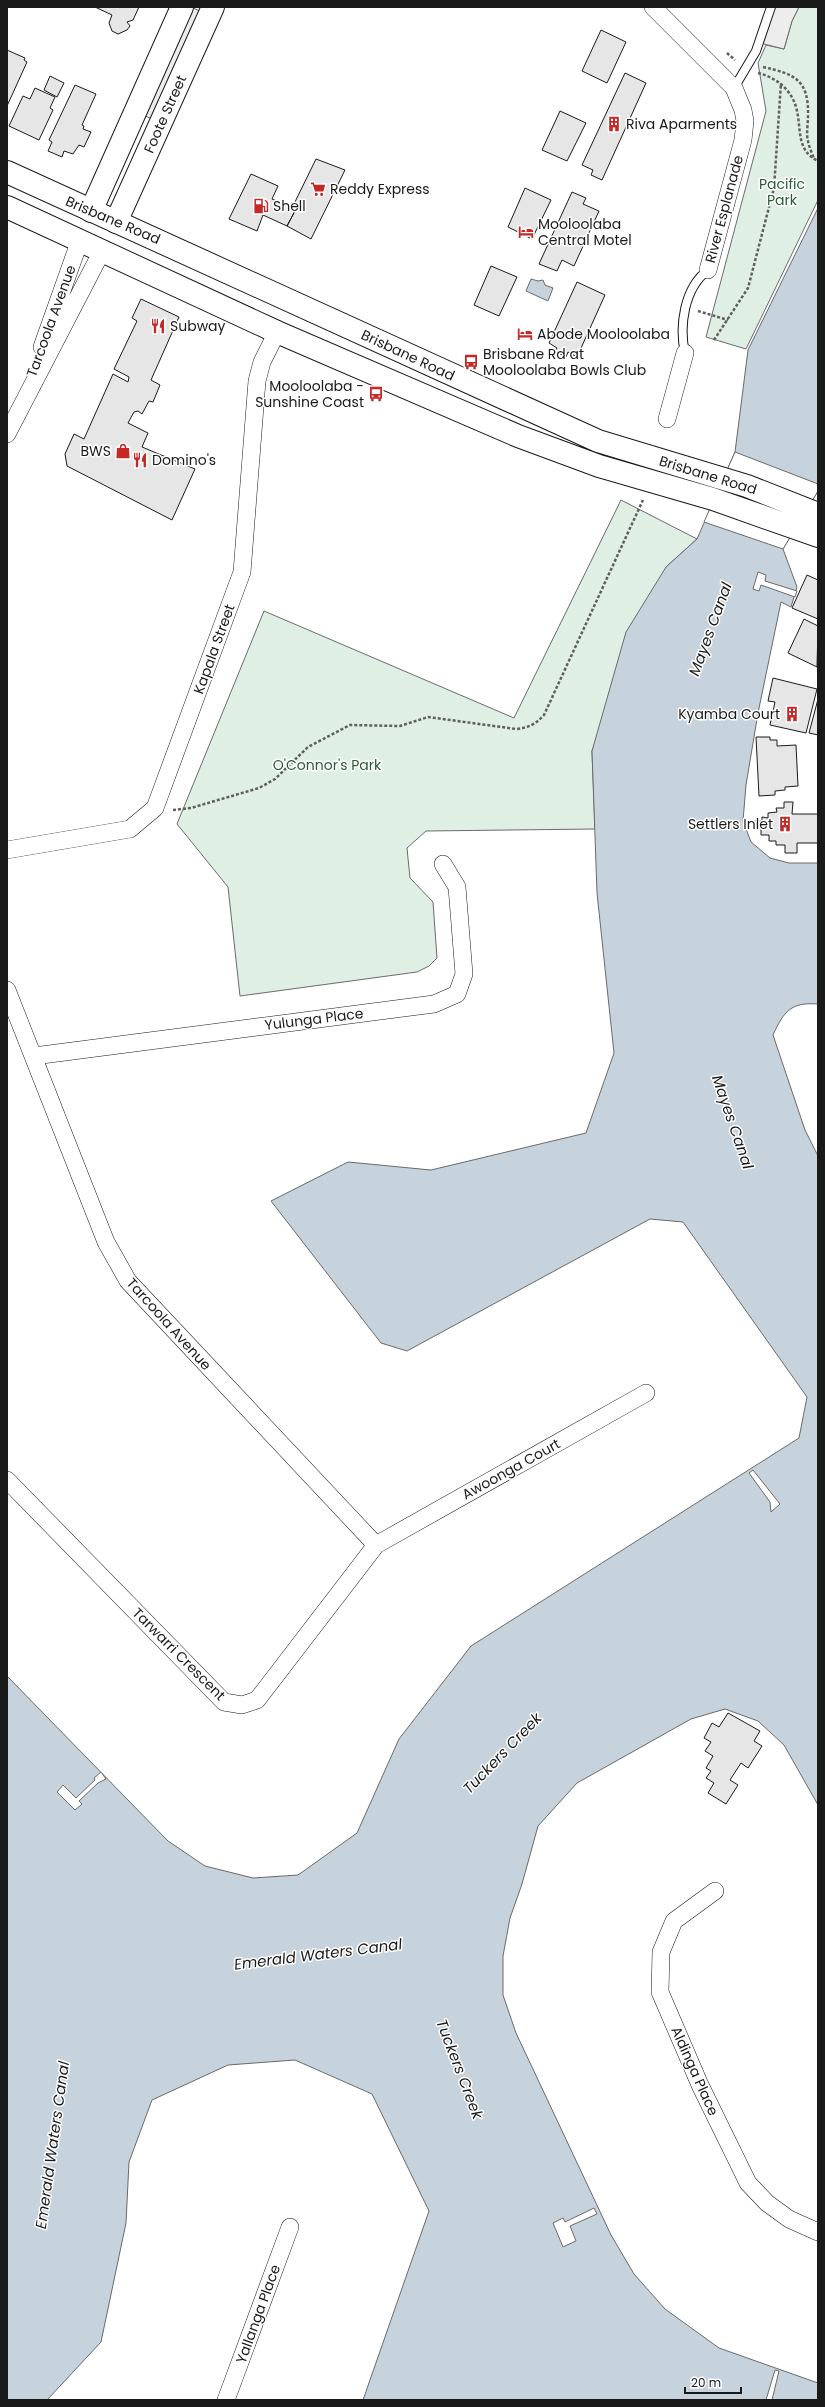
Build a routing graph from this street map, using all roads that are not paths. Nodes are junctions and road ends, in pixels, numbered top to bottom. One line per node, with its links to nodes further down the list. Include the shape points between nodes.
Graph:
1 (182, 7): 8 (main road, Foote Street)
2 (213, 7): 9 (main road, Foote Street)
3 (653, 7): 5 (street, River Esplanade)
4 (770, 7): 5 (lane, via 756,51)
5 (734, 88): 12 (street, River Esplanade, via 743,110 744,140)
6 (7, 172): 8 (main road, Brisbane Road)
7 (7, 207): 10 (main road, Brisbane Road)
8 (91, 211): 9 (main road, Brisbane Road); 10 (main road, Foote Street)
9 (116, 222): 11 (main road, Foote Street); 18 (main road, Brisbane Road, via 598,441 723,479)
10 (80, 240): 11 (main road, Brisbane Road); 15 (street, Tarcoola Avenue)
11 (102, 251): 13 (main road, Brisbane Road); 15 (street, Tarcoola Avenue)
12 (708, 270): 14 (lane, River Esplanade, via 699,276 692,289 681,328)
13 (277, 332): 18 (main road, Brisbane Road, via 537,444 713,500); 19 (street, Kapala Street, via 262,362 257,381 242,572 155,808 130,829)
14 (685, 353): 16 (street, River Esplanade)
15 (22, 402): 17 (street, Tarcoola Avenue)
16 (667, 419)
17 (7, 434)
18 (813, 522)
19 (7, 850)
20 (443, 864): 22 (street, Yulunga Place, via 457,887 464,974 457,994 434,1004)
21 (7, 990): 22 (street, Tarcoola Avenue)
22 (34, 1056): 25 (street, Tarcoola Avenue, via 106,1242 128,1281)
23 (646, 1393): 25 (street, Awoonga Court)
24 (7, 1480): 25 (street, Tarwarri Crescent, via 224,1702 242,1704 257,1700)
25 (376, 1545)
26 (715, 1891): 28 (street, Aldinga Place, via 674,1921 661,1952 660,1992 700,2085 748,2184 767,2203 789,2219)
27 (290, 2227): 29 (street, Yallanga Place)
28 (818, 2232)
29 (226, 2400)

